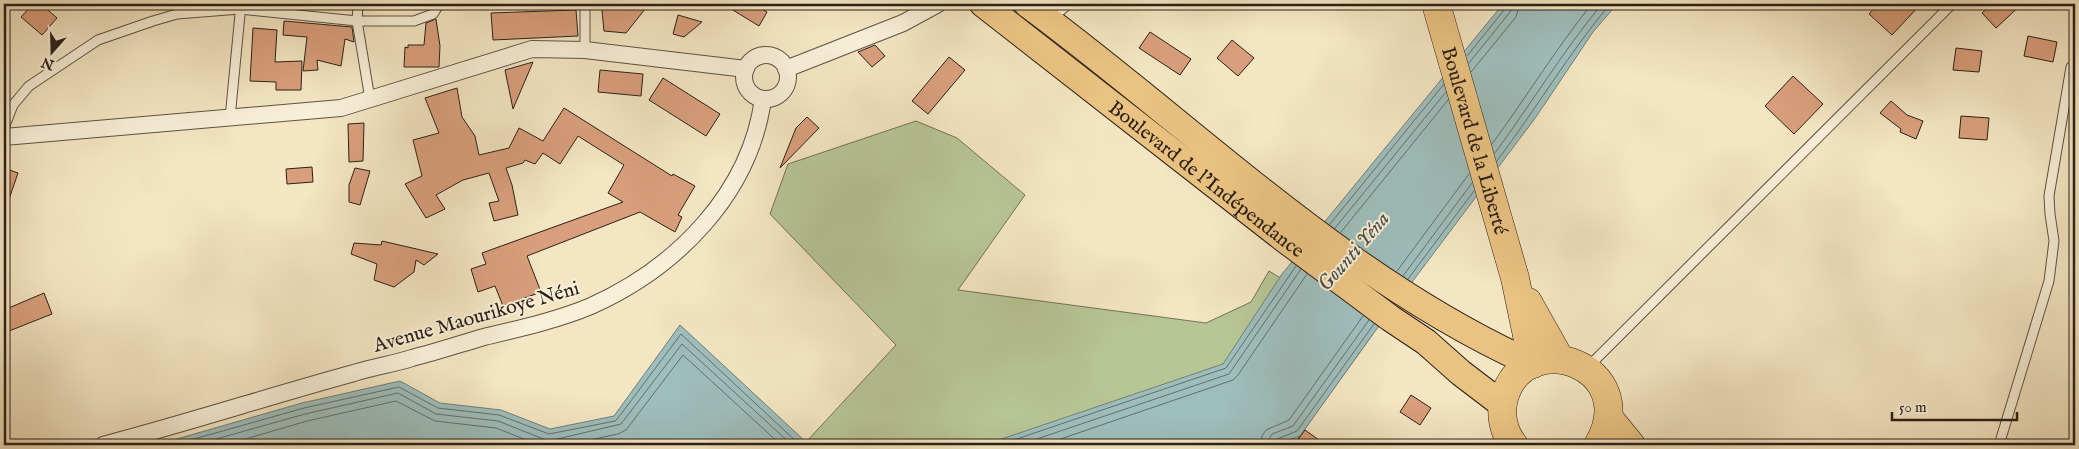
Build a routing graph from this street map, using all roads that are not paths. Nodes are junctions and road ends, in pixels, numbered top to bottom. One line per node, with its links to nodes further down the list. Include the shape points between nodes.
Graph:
1 (358, 4): 10 (lane)
2 (440, 4): 10 (lane, via 433,14 414,21)
3 (585, 4): 11 (lane)
4 (938, 4): 14 (street, via 903,23)
5 (983, 4): 24 (main road, Boulevard de l'Indépendance, via 1284,239 1426,342)
6 (1952, 4): 23 (lane)
7 (241, 6): 10 (lane); 17 (lane); 18 (lane, via 177,14 98,40 24,90 13,105)
8 (1437, 6): 20 (highway, Boulevard de la Liberté)
9 (1045, 9): 22 (main road, Boulevard de l'Indépendance, via 1300,220 1407,297 1502,351)
10 (357, 21): 15 (lane)
11 (585, 50): 13 (street); 15 (street, via 532,49)
12 (2075, 68): 30 (lane, via 2071,67 2050,196 2054,241 2049,281)
13 (746, 69): 14 (street, via 762,56 776,58); 16 (street, via 747,88)
14 (786, 69): 16 (street, via 788,82 782,93)
15 (370, 99): 17 (street, via 341,108)
16 (763, 99): 26 (street, Avenue Maourikoye Néni, via 748,154 732,188 714,214 686,244 634,283 590,306 508,332 282,392)
17 (230, 118): 19 (street)
18 (4, 128)
19 (4, 137)
20 (1516, 278): 21 (highway, Boulevard de la Liberté); 22 (highway, Boulevard de la Liberté)
21 (1560, 360): 22 (highway); 23 (highway)
22 (1533, 364): 24 (highway, via 1513,381)
23 (1586, 369): 25 (highway, via 1604,390)
24 (1503, 405): 27 (highway, via 1506,433)
25 (1609, 418): 28 (highway); 29 (highway)
26 (102, 445)
27 (1514, 445)
28 (1598, 445)
29 (1631, 445)
30 (1999, 445)

